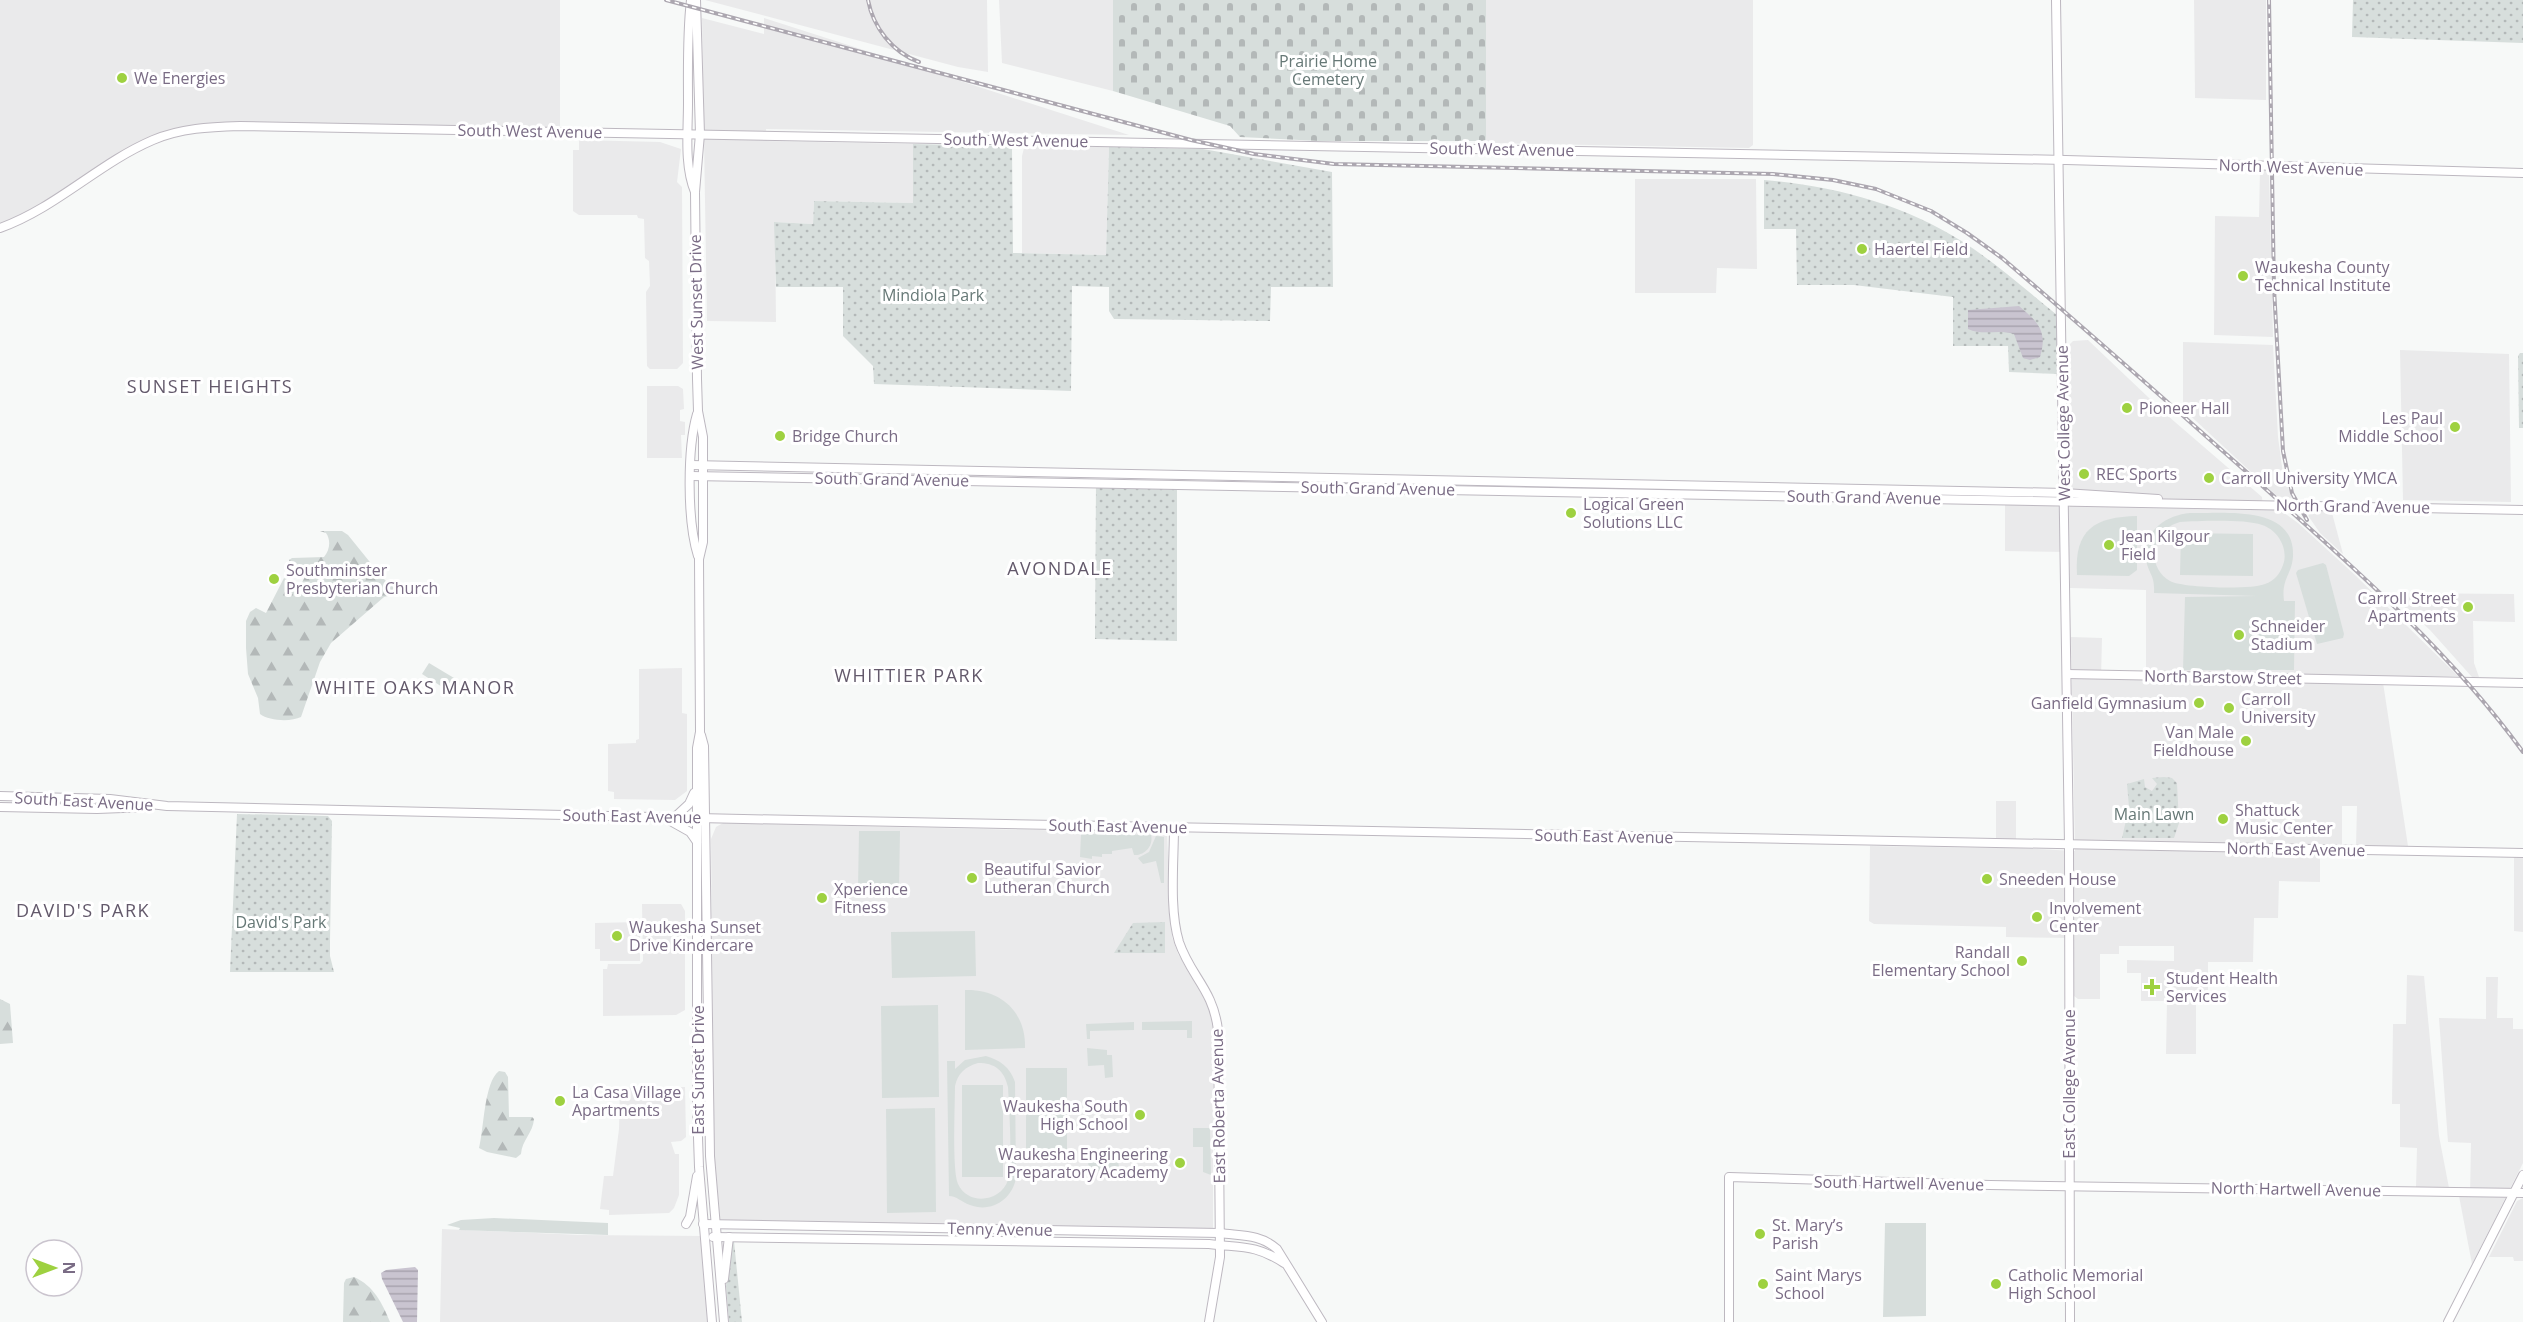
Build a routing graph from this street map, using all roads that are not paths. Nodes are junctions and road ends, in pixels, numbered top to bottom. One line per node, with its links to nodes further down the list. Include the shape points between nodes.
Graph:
1 (694, 0): 3 (street, West Sunset Drive); 4 (street, West Sunset Drive)
2 (2056, 0): 5 (street, West College Avenue)
3 (688, 134): 4 (street, South West Avenue); 7 (street, West Sunset Drive); 8 (street, South West Avenue, via 248,126 192,129 143,145 22,219)
4 (700, 134): 5 (street, South West Avenue); 7 (street, West Sunset Drive)
5 (2058, 160): 6 (street, North West Avenue); 14 (street, West College Avenue)
6 (2523, 174)
7 (695, 192): 9 (street, West Sunset Drive)
8 (0, 228)
9 (698, 411): 10 (street, West Sunset Drive, via 691,436); 11 (street, West Sunset Drive)
10 (691, 465): 11 (street, South Grand Avenue); 12 (street, West Sunset Drive)
11 (703, 466): 13 (street, West Sunset Drive); 14 (street, South Grand Avenue)
12 (691, 476): 13 (street, South Grand Avenue); 16 (street, West Sunset Drive, via 694,542)
13 (703, 476): 14 (street, South Grand Avenue); 16 (street, West Sunset Drive, via 703,542)
14 (2064, 498): 15 (street, North Grand Avenue, via 2138,496 2182,502); 17 (street, West College Avenue)
15 (2523, 510)
16 (699, 559): 19 (street, West Sunset Drive)
17 (2067, 674): 18 (street, North Barstow Street); 30 (street, West College Avenue)
18 (2523, 683)
19 (700, 732): 20 (street, West Sunset Drive); 26 (street, West Sunset Drive, via 704,746)
20 (697, 775): 25 (street, via 693,798); 26 (street, West Sunset Drive)
21 (0, 796): 22 (street, South East Avenue, via 110,799)
22 (167, 806): 23 (street, South East Avenue); 24 (street, South East Avenue)
23 (0, 807)
24 (662, 817): 25 (street, South East Avenue); 29 (street, via 690,832)
25 (675, 817): 26 (street, South East Avenue)
26 (701, 818): 27 (street, South East Avenue); 29 (street, East Sunset Drive); 31 (street, East Sunset Drive)
27 (720, 819): 28 (street, South East Avenue); 31 (street)
28 (1174, 827): 30 (street, South East Avenue); 40 (street, East Roberta Avenue, via 1176,932 1186,958 1210,997 1217,1021)
29 (697, 842): 33 (street, East Sunset Drive)
30 (2069, 846): 32 (street, North East Avenue); 35 (street, East College Avenue)
31 (707, 850): 39 (street, East Sunset Drive, via 710,1156)
32 (2523, 853)
33 (699, 1167): 37 (street); 38 (street, East Sunset Drive)
34 (2523, 1175): 36 (street)
35 (2069, 1185): 36 (street, North Hartwell Avenue); 51 (street, South Hartwell Avenue, via 1729,1177); 52 (street, East College Avenue)
36 (2521, 1193): 53 (street)
37 (686, 1224)
38 (703, 1224): 39 (street, Tenny Avenue); 41 (street, East Sunset Drive)
39 (715, 1224): 40 (street, Tenny Avenue); 42 (street, East Sunset Drive)
40 (1220, 1233): 44 (street, East Roberta Avenue); 45 (street, Tenny Avenue, via 1259,1238 1277,1250)
41 (704, 1236): 42 (street, Tenny Avenue); 47 (street, East Sunset Drive)
42 (716, 1237): 43 (street, Tenny Avenue); 46 (street, East Sunset Drive)
43 (729, 1237): 44 (street, Tenny Avenue); 46 (street)
44 (1220, 1245): 45 (street, Tenny Avenue, via 1255,1248); 49 (street, East Roberta Avenue)
45 (1284, 1263): 50 (street, Tenny Avenue)
46 (721, 1291): 48 (street, East Sunset Drive)
47 (712, 1322)
48 (724, 1322)
49 (1209, 1322)
50 (1322, 1322)
51 (1729, 1322)
52 (2070, 1322)
53 (2448, 1322)

